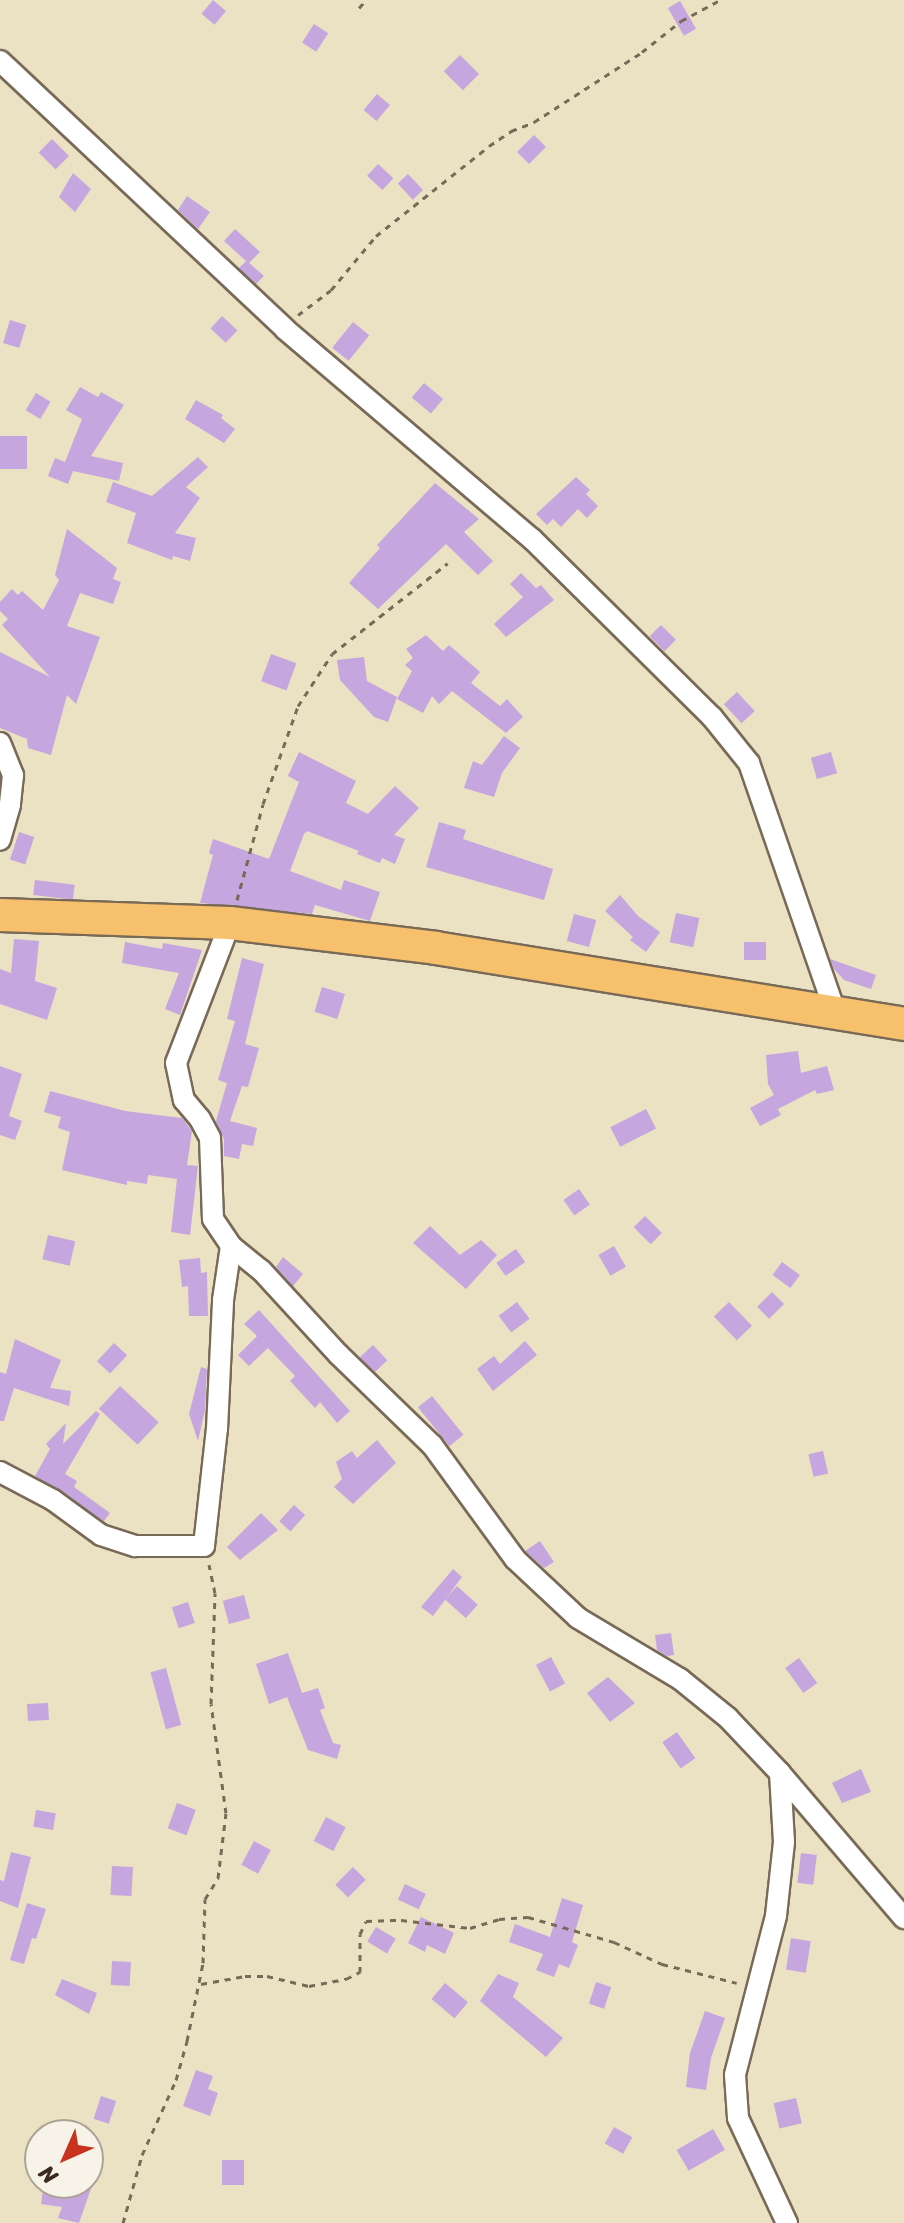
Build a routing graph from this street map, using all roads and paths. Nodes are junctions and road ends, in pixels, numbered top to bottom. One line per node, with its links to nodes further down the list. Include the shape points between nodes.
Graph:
1 (366, 0): 3 (path)
2 (720, 0): 5 (path, via 489,146 376,236 331,290)
3 (359, 8)
4 (0, 61): 5 (street)
5 (285, 329): 11 (street, via 532,539 712,717 749,763)
6 (448, 563): 10 (path, via 332,654 298,706 263,804)
7 (0, 743): 8 (street, via 13,775)
8 (0, 840)
9 (0, 915): 10 (main road)
10 (230, 923): 11 (main road, via 436,948); 13 (street, via 176,1063 184,1100 210,1138 213,1219)
11 (835, 1012): 12 (main road)
12 (904, 1024)
13 (231, 1246): 15 (street); 16 (street, via 261,1270 432,1445 515,1559 578,1618 680,1679 728,1718)
14 (0, 1472): 15 (street, via 53,1500 101,1535 135,1546)
15 (204, 1546): 18 (path, via 215,1593 209,1672 226,1813 218,1878 205,1899)
16 (780, 1773): 17 (street); 19 (street, via 784,1842 776,1916)
17 (904, 1918)
18 (200, 1984): 19 (path, via 245,1976 309,1986 346,1979 360,1972 360,1934 366,1921 470,1928 528,1917 614,1942 662,1964 737,1983); 20 (path, via 176,2080 142,2155)
19 (757, 1997): 21 (street, via 735,2075 738,2118)
20 (123, 2223)
21 (787, 2223)

